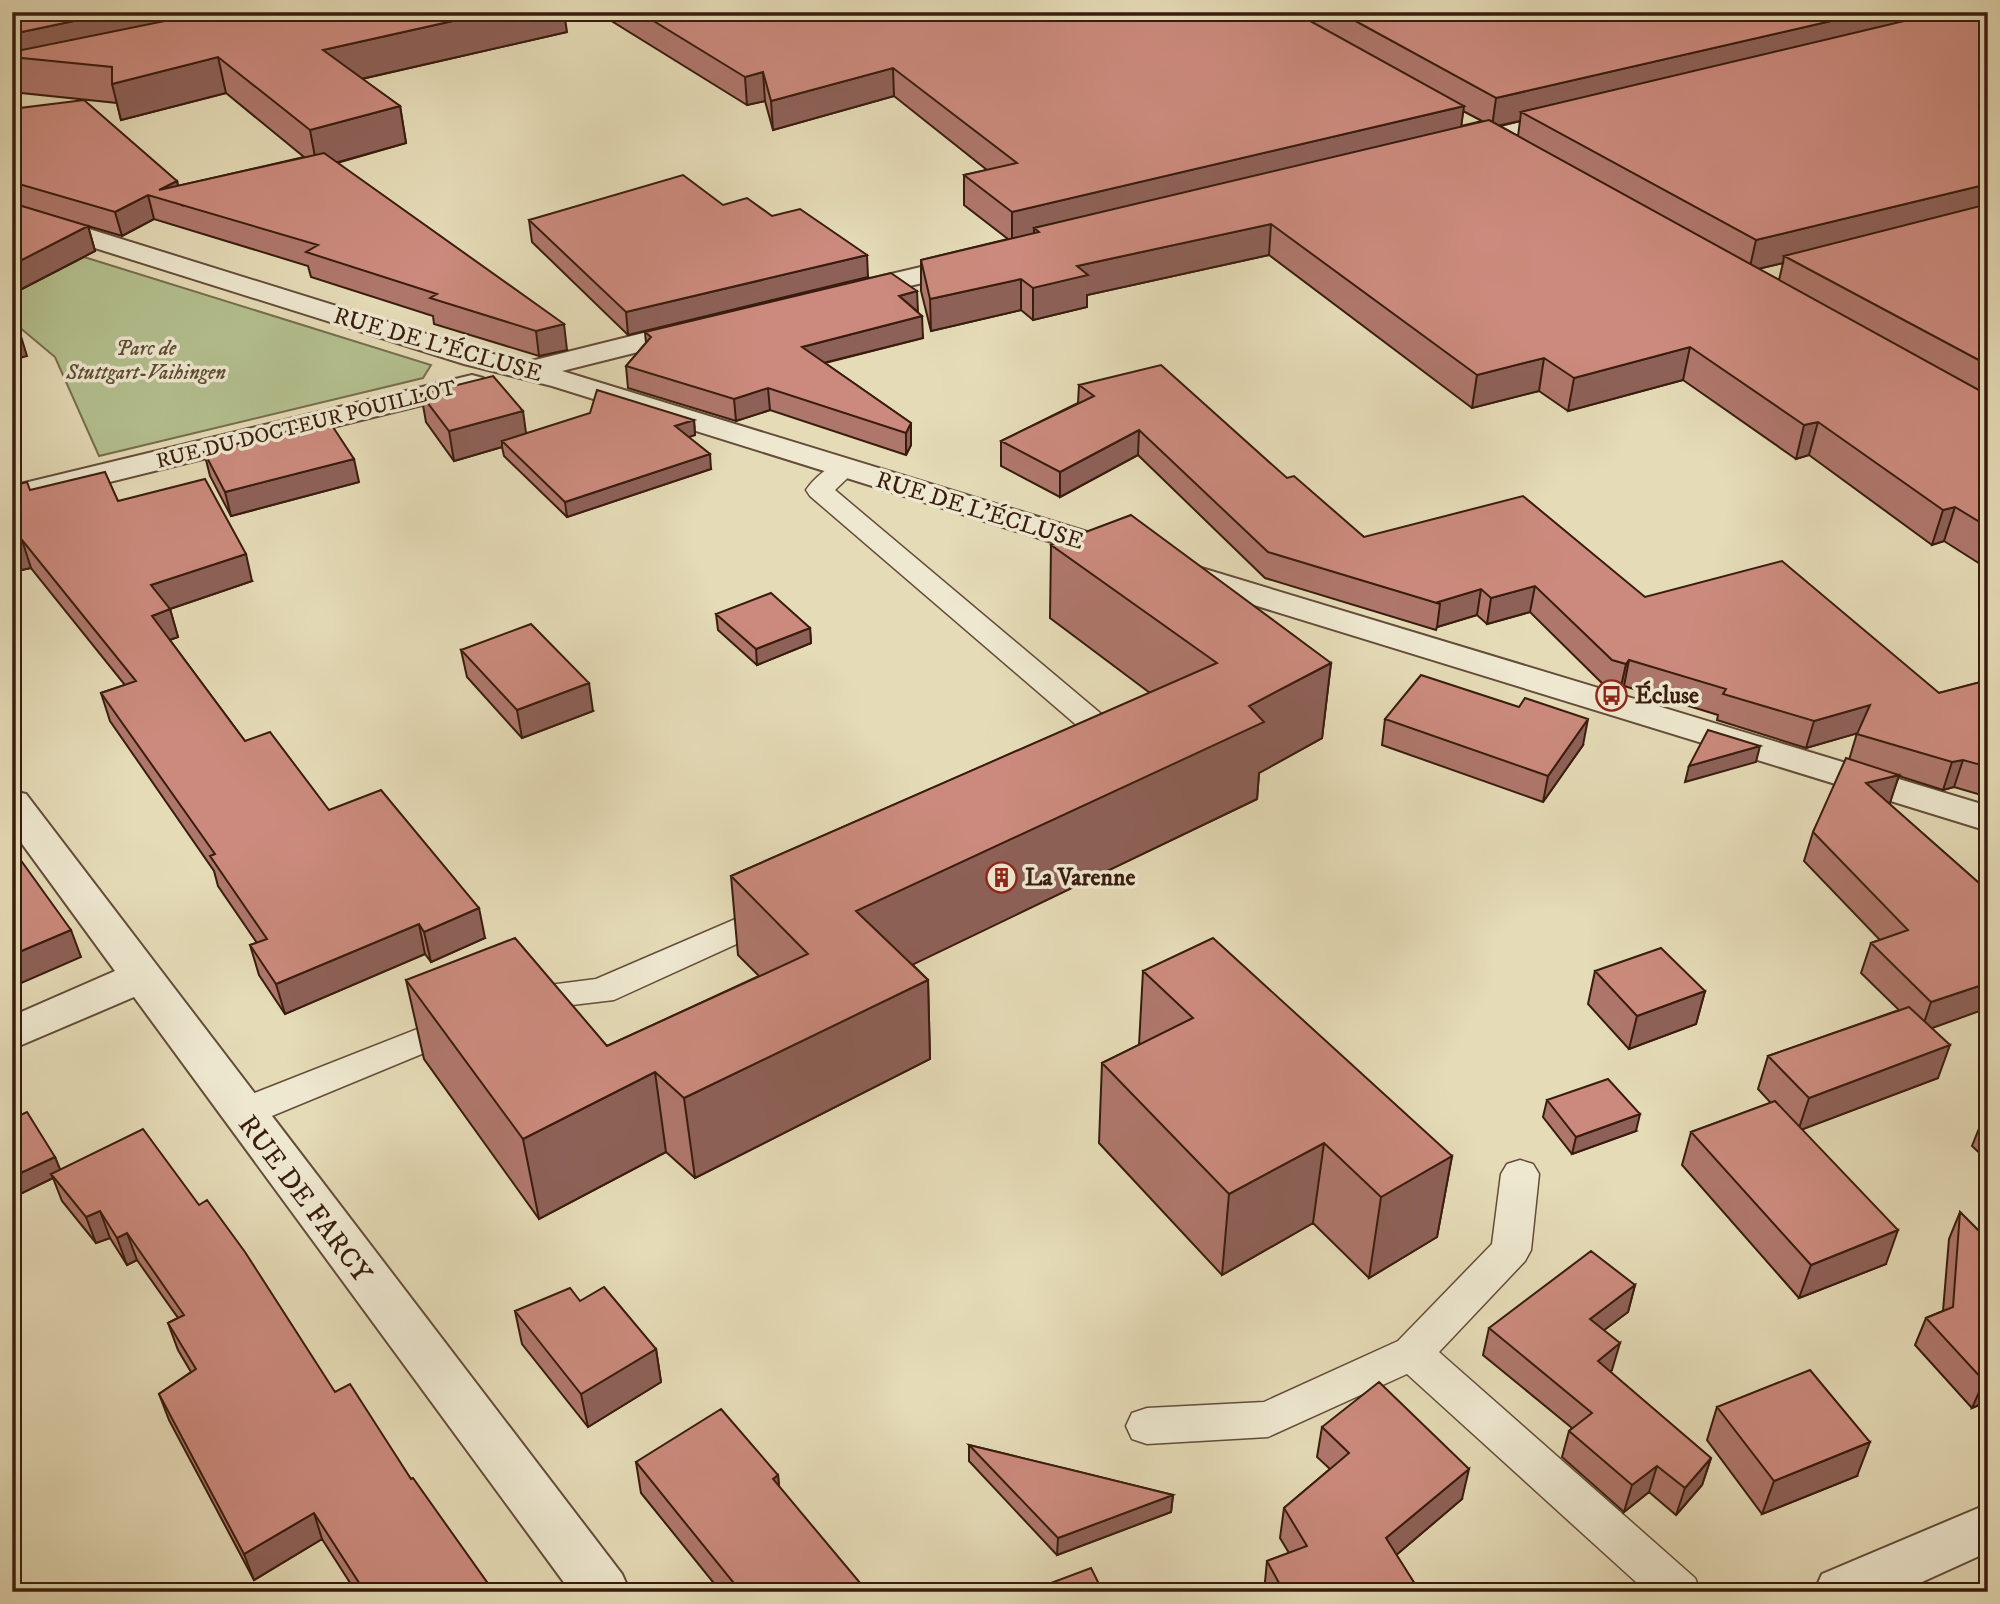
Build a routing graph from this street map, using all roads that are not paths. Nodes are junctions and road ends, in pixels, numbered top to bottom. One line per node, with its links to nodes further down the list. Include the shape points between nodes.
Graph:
1 (1589, 113): 3 (street)
2 (1457, 121): 3 (street)
3 (1489, 137): 4 (street); 5 (street)
4 (1429, 152)
5 (1517, 155)
6 (12, 213): 10 (street, RUE DE L'ÉCLUSE)
7 (998, 256): 8 (street)
8 (822, 299)
9 (715, 325): 10 (street, RUE DU DOCTEUR POUILLOT)
10 (523, 372): 11 (street, RUE DE L'ÉCLUSE); 12 (street, RUE DU DOCTEUR POUILLOT)
11 (845, 468): 13 (lane, via 819,490 1128,753); 15 (street, RUE DE L'ÉCLUSE)
12 (12, 496)
13 (1103, 764)
14 (12, 803): 17 (street, RUE DE FARCY)
15 (1988, 819)
16 (802, 901): 19 (lane, via 602,991 524,999)
17 (143, 976): 18 (street); 19 (street, RUE DE FARCY)
18 (12, 1034)
19 (242, 1113): 24 (street, RUE DE FARCY)
20 (1520, 1174): 21 (lane, via 1511,1250)
21 (1412, 1353): 22 (lane, via 1268,1419); 25 (lane)
22 (1147, 1426)
23 (1988, 1527): 26 (street)
24 (603, 1592)
25 (1679, 1592)
26 (1841, 1592)

